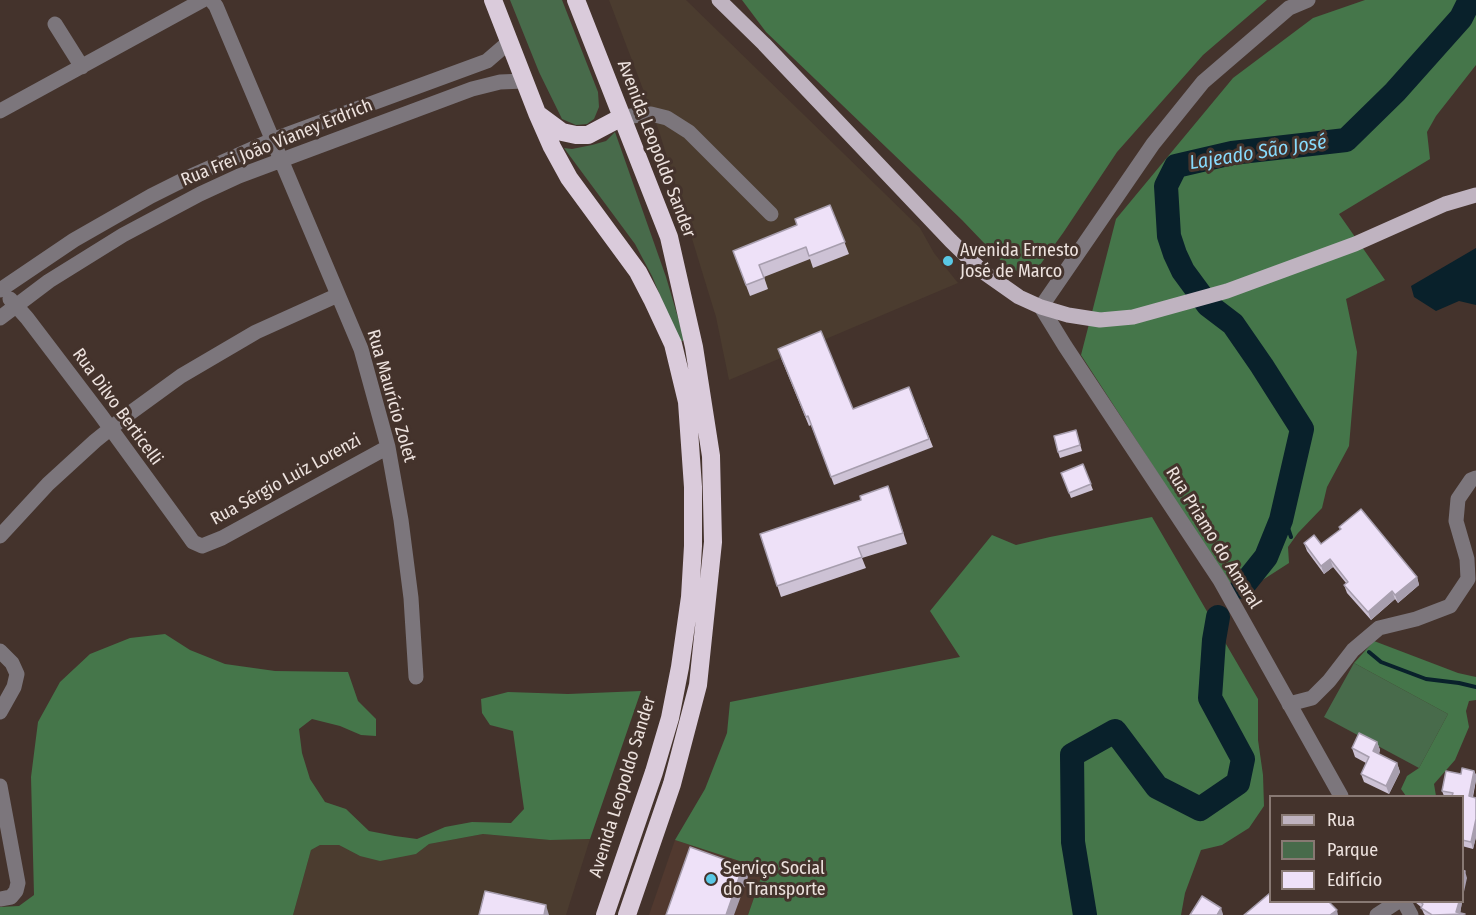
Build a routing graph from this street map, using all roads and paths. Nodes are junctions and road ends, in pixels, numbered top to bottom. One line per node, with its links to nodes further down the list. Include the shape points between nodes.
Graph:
1 (203, 0): 9 (street)
2 (211, 0): 14 (street, Rua Maurício Zolet)
3 (493, 0): 8 (highway, Avenida Leopoldo Sander)
4 (576, 0): 13 (highway, Avenida Leopoldo Sander)
5 (719, 0): 21 (main road, via 951,242 1002,285)
6 (1308, 0): 21 (street, via 1290,8 1203,82 1153,144)
7 (55, 24): 9 (street)
8 (508, 42): 10 (highway, Avenida Leopoldo Sander); 14 (street, Rua Frei João Vianey Erdrich, via 487,61)
9 (82, 67): 11 (street)
10 (524, 81): 12 (highway, Avenida Leopoldo Sander); 15 (street, Rua Frei João Vianey Erdrich, via 472,88)
11 (0, 111)
12 (537, 113): 13 (highway, via 561,132 576,135 588,135); 36 (highway, Avenida Leopoldo Sander, via 569,178 638,272 673,344 687,402 693,546 680,667 657,761)
13 (622, 117): 17 (street, via 651,114 667,118 689,132); 37 (highway, Avenida Leopoldo Sander, via 669,237 686,304 711,456 713,542 698,686 672,784)
14 (272, 140): 15 (street, Rua Maurício Zolet); 18 (street, Rua Frei João Vianey Erdrich, via 142,201 74,240)
15 (280, 159): 19 (street, Rua Maurício Zolet); 20 (street, Rua Frei João Vianey Erdrich, via 142,224 85,257)
16 (1476, 195): 21 (main road, via 1445,204 1337,251 1227,291 1157,311 1100,320)
17 (771, 214)
18 (0, 290): 20 (street, Rua Dilvo Berticelli)
19 (338, 295): 23 (street, via 218,353); 24 (street, Rua Maurício Zolet, via 361,349)
20 (16, 305): 22 (street, Rua Frei João Vianey Erdrich); 23 (street, Rua Dilvo Berticelli)
21 (1041, 307): 30 (street, Rua Priamo do Amaral, via 1220,580)
22 (0, 318)
23 (110, 429): 26 (street, via 48,484); 27 (street, Rua Dilvo Berticelli, via 193,542)
24 (388, 447): 27 (street, Rua Sérgio Luiz Lorenzi); 29 (street, Rua Maurício Zolet, via 407,559)
25 (1476, 478): 30 (street, via 1458,499 1456,521 1467,559 1468,579 1450,606 1379,628 1353,650 1312,698)
26 (0, 536)
27 (202, 546)
28 (0, 651): 31 (street, via 17,674)
29 (416, 677)
30 (1289, 704): 33 (street, Rua Priamo do Amaral)
31 (0, 712)
32 (0, 786): 34 (street, via 18,883 11,897)
33 (1340, 795)
34 (0, 899)
35 (1395, 903): 38 (street)
36 (605, 915)
37 (627, 915)
38 (1377, 915)

